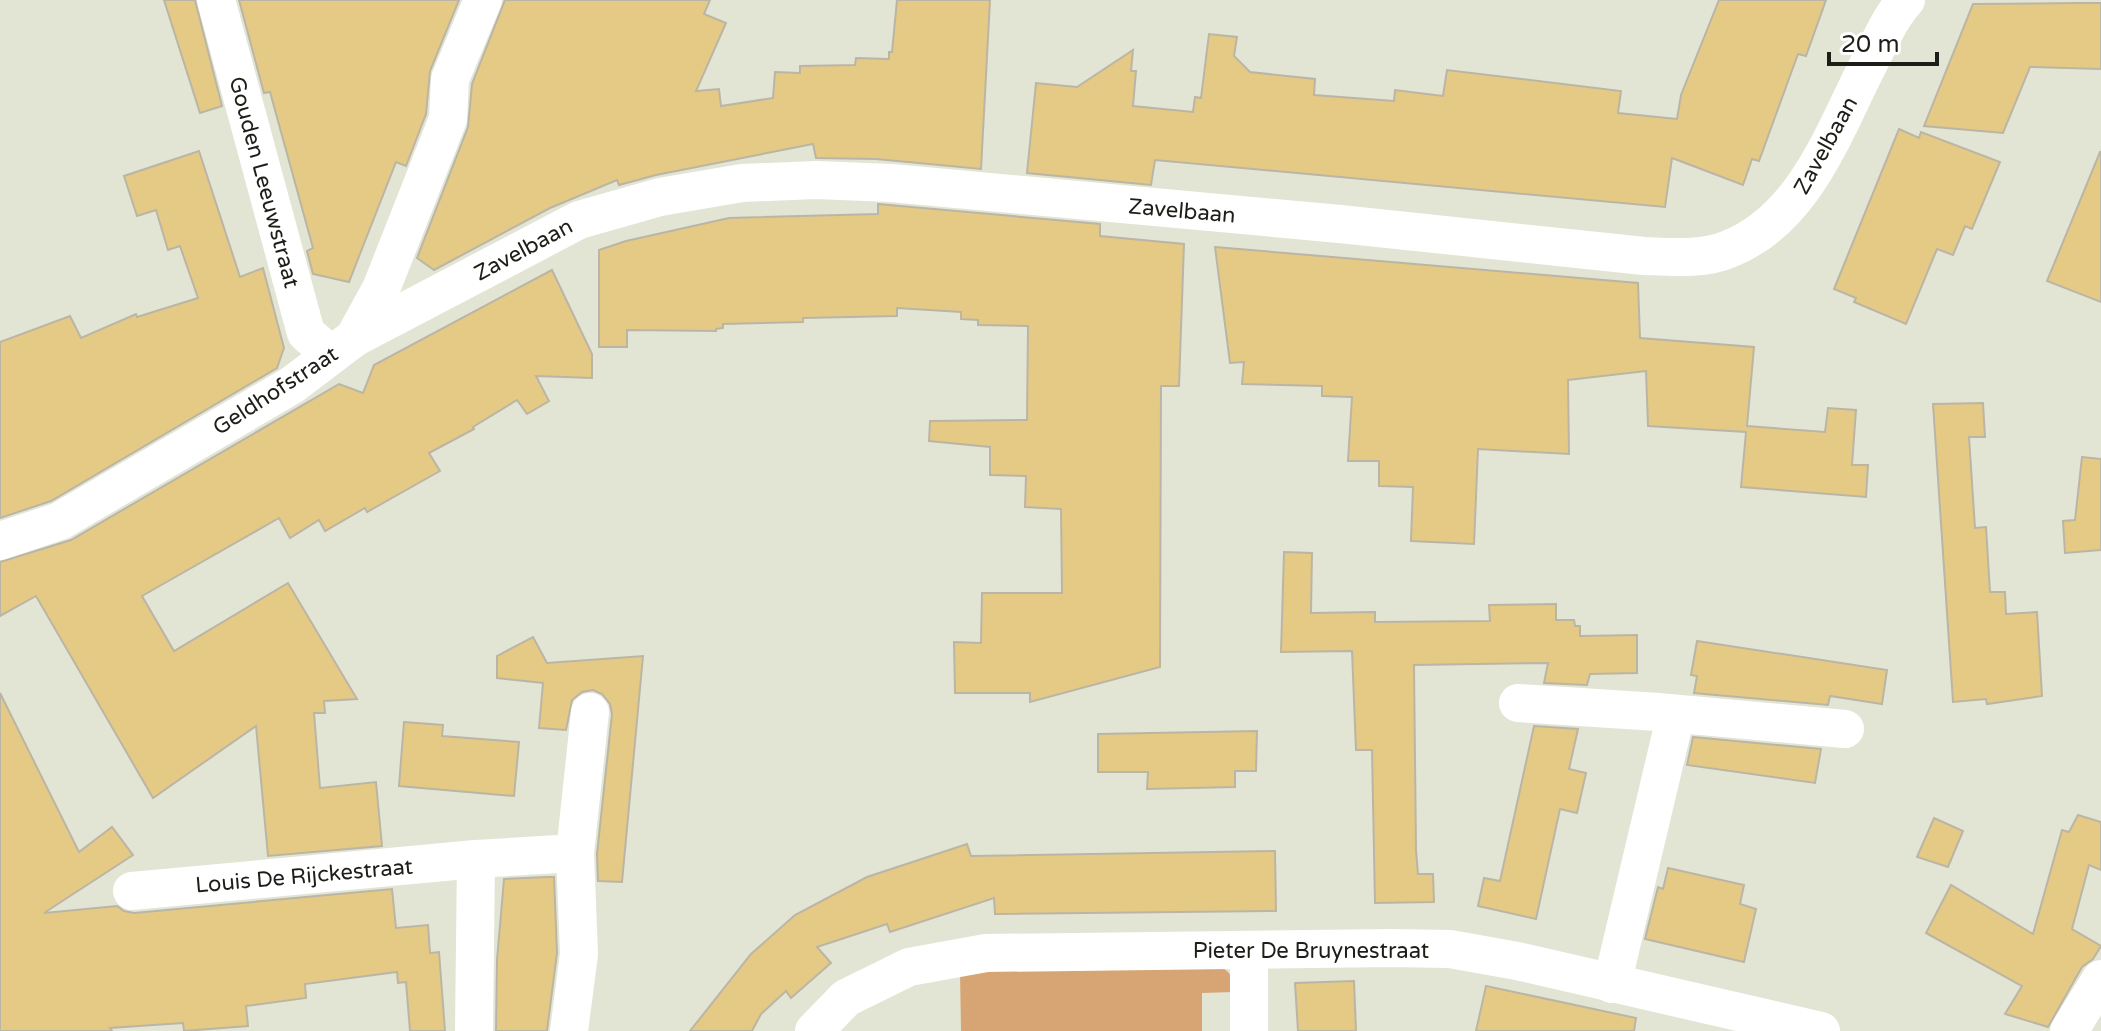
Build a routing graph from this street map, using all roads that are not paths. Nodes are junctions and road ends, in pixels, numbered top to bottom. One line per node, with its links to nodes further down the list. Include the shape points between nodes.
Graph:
1 (216, 0): 4 (street, Gouden Leeuwstraat, via 306,333)
2 (483, 0): 4 (street, Geldhofstraat, via 450,79 448,119 381,289)
3 (1906, 0): 4 (street, Zavelbaan, via 1788,210 1763,232 1727,251 1680,258 1644,256 891,183 742,183 660,197 579,220)
4 (342, 346): 5 (street, Geldhofstraat, via 292,385 60,521)
5 (0, 541)
6 (1518, 703): 8 (street)
7 (590, 712): 10 (street)
8 (1676, 714): 9 (street); 15 (street)
9 (1845, 729)
10 (575, 853): 11 (street, Louis De Rijckestraat); 17 (street, via 579,954)
11 (476, 859): 12 (street, Louis De Rijckestraat); 16 (street)
12 (132, 891)
13 (1249, 951): 15 (street, Pieter De Bruynestraat, via 1450,949); 18 (street, Pieter De Bruynestraat, via 956,956 909,967 846,998); 19 (street)
14 (2101, 979): 21 (street)
15 (1612, 984): 20 (street, Pieter De Bruynestraat)
16 (474, 1031)
17 (569, 1031)
18 (814, 1031)
19 (1249, 1031)
20 (1821, 1031)
21 (2069, 1031)

